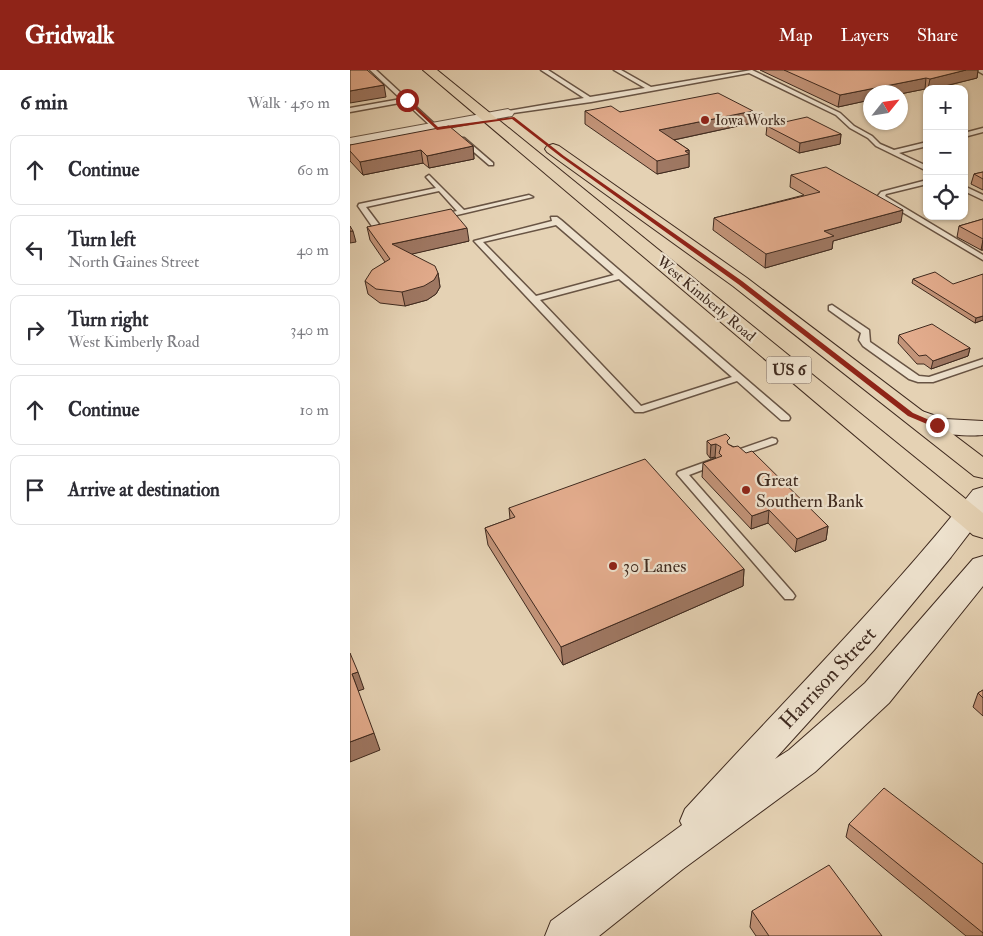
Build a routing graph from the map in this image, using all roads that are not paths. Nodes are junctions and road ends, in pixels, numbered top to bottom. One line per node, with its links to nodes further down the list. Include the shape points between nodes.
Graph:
1 (373, 70): 10 (lane)
2 (429, 70): 13 (main road, West Kimberly Road / US 6)
3 (452, 70): 13 (main road, West Kimberly Road / US 6)
4 (544, 70): 11 (lane)
5 (617, 70): 9 (lane)
6 (979, 70): 8 (lane)
7 (748, 71): 9 (lane); 19 (lane, via 838,114 878,145)
8 (983, 72)
9 (650, 90): 11 (lane, via 612,99)
10 (407, 100): 12 (lane); 14 (lane)
11 (591, 100): 13 (lane)
12 (350, 110)
13 (500, 117): 14 (street); 37 (main road, West Kimberly Road / US 6, via 534,134 740,282); 44 (main road, West Kimberly Road / US 6, via 623,229 829,403)
14 (442, 127): 17 (street); 20 (lane)
15 (983, 130): 16 (lane)
16 (968, 134)
17 (350, 142)
18 (923, 145): 19 (lane)
19 (894, 152): 21 (lane)
20 (491, 164)
21 (923, 167)
22 (429, 177): 24 (lane)
23 (923, 183): 31 (lane, via 883,193 882,200)
24 (440, 190): 28 (lane); 30 (lane, via 362,206 379,230)
25 (968, 190): 27 (lane)
26 (529, 197): 28 (lane)
27 (983, 198)
28 (462, 212): 29 (lane)
29 (434, 218)
30 (398, 226)
31 (983, 258)
32 (621, 276): 33 (lane); 33 (lane, via 556,221 478,242); 36 (lane)
33 (534, 299): 36 (lane, via 639,410)
34 (832, 308): 35 (lane, via 866,332 866,344 912,377 930,380)
35 (983, 362)
36 (738, 378): 38 (lane)
37 (910, 414): 39 (main road, via 937,425); 43 (main road, West Kimberly Road / US 6)
38 (785, 418)
39 (983, 428)
40 (772, 441): 41 (lane)
41 (734, 455)
42 (714, 462): 47 (lane, via 682,474)
43 (983, 470)
44 (978, 513): 49 (main road, Harrison Street, via 941,550)
45 (983, 566): 48 (main road, Harrison Street)
46 (983, 593): 48 (main road)
47 (789, 596)
48 (951, 604): 49 (main road, Harrison Street, via 877,693 802,761)
49 (669, 856): 50 (main road, Harrison Street)
50 (566, 936)

